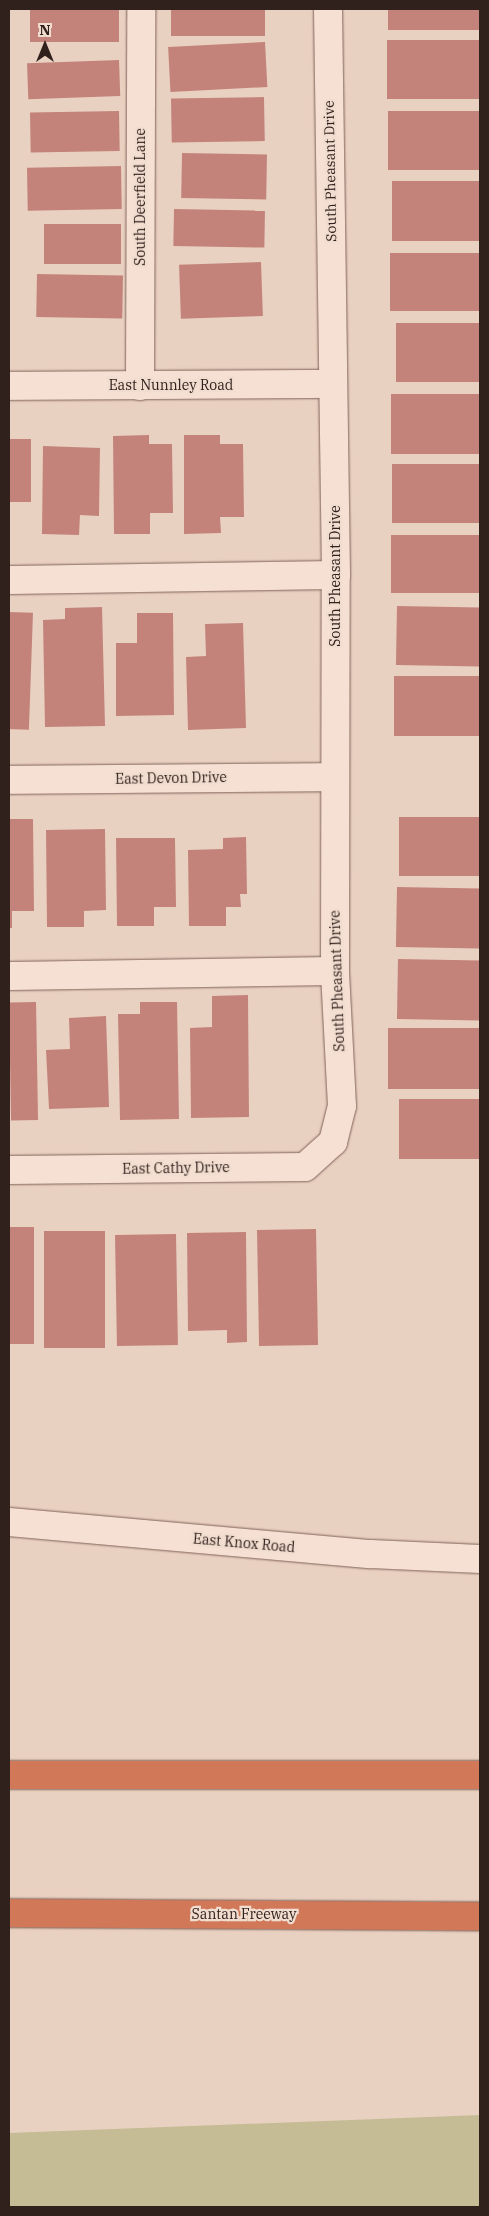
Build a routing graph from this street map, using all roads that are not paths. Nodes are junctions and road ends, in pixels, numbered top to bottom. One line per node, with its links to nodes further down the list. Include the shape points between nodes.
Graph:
1 (140, 9): 5 (street, South Deerfield Lane)
2 (328, 9): 3 (street, South Pheasant Drive)
3 (333, 384): 5 (street, East Nunnley Road); 6 (street, South Pheasant Drive)
4 (9, 386): 5 (street, East Nunnley Road)
5 (140, 386)
6 (336, 576): 7 (street); 8 (street, South Pheasant Drive)
7 (9, 580)
8 (334, 776): 9 (street, East Devon Drive); 10 (street, South Pheasant Drive)
9 (9, 780)
10 (335, 971): 11 (street); 12 (street, South Pheasant Drive, via 342,1106)
11 (9, 976)
12 (333, 1142): 13 (street, East Cathy Drive, via 305,1167)
13 (9, 1170)
14 (9, 1522): 15 (street, East Knox Road, via 371,1554)
15 (480, 1559)
16 (9, 1775): 17 (highway)
17 (480, 1775)
18 (9, 1913): 19 (highway, Santan Freeway)
19 (480, 1916)

